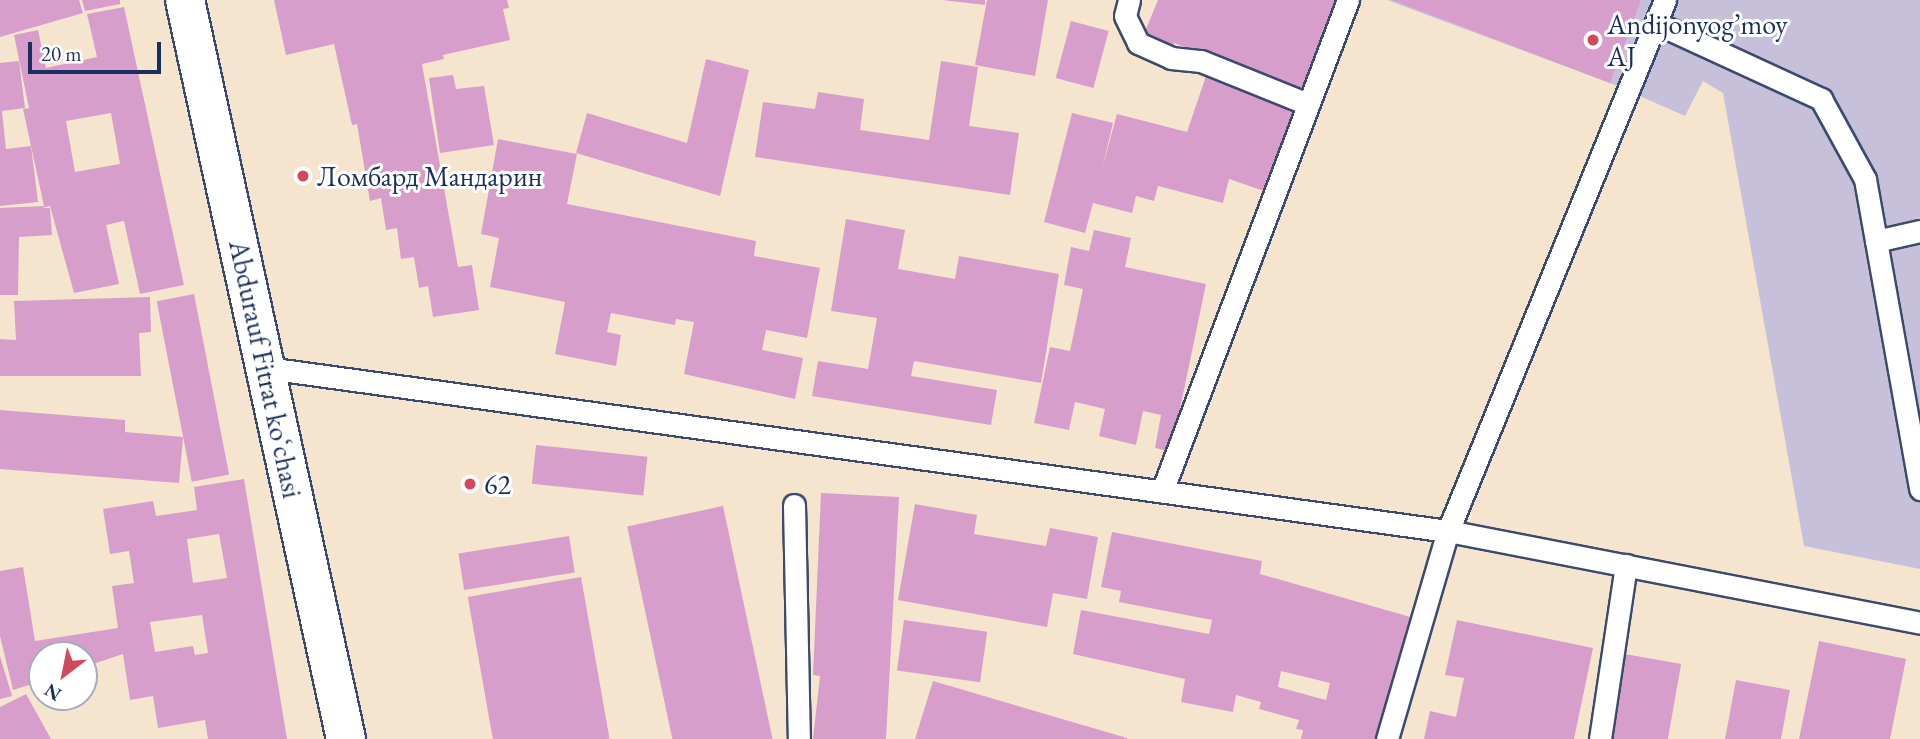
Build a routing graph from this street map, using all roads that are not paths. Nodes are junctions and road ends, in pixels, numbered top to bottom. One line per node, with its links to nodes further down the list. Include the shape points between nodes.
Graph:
1 (184, 0): 9 (main road, Abdurauf Fitrat koʻchasi)
2 (1129, 0): 6 (lane, via 1125,16 1138,44 1156,54 1201,61)
3 (1348, 0): 6 (lane)
4 (1665, 0): 5 (lane)
5 (1656, 23): 8 (lane, via 1821,99 1865,179); 13 (lane)
6 (1307, 104): 10 (lane)
7 (1920, 231): 8 (lane)
8 (1876, 241): 11 (lane)
9 (267, 368): 10 (lane); 16 (main road, Abdurauf Fitrat koʻchasi)
10 (1163, 489): 13 (lane)
11 (1920, 489)
12 (794, 505): 17 (lane)
13 (1448, 531): 14 (lane); 18 (lane)
14 (1626, 565): 15 (lane); 19 (lane)
15 (1920, 623)
16 (346, 739)
17 (799, 739)
18 (1387, 739)
19 (1600, 739)

